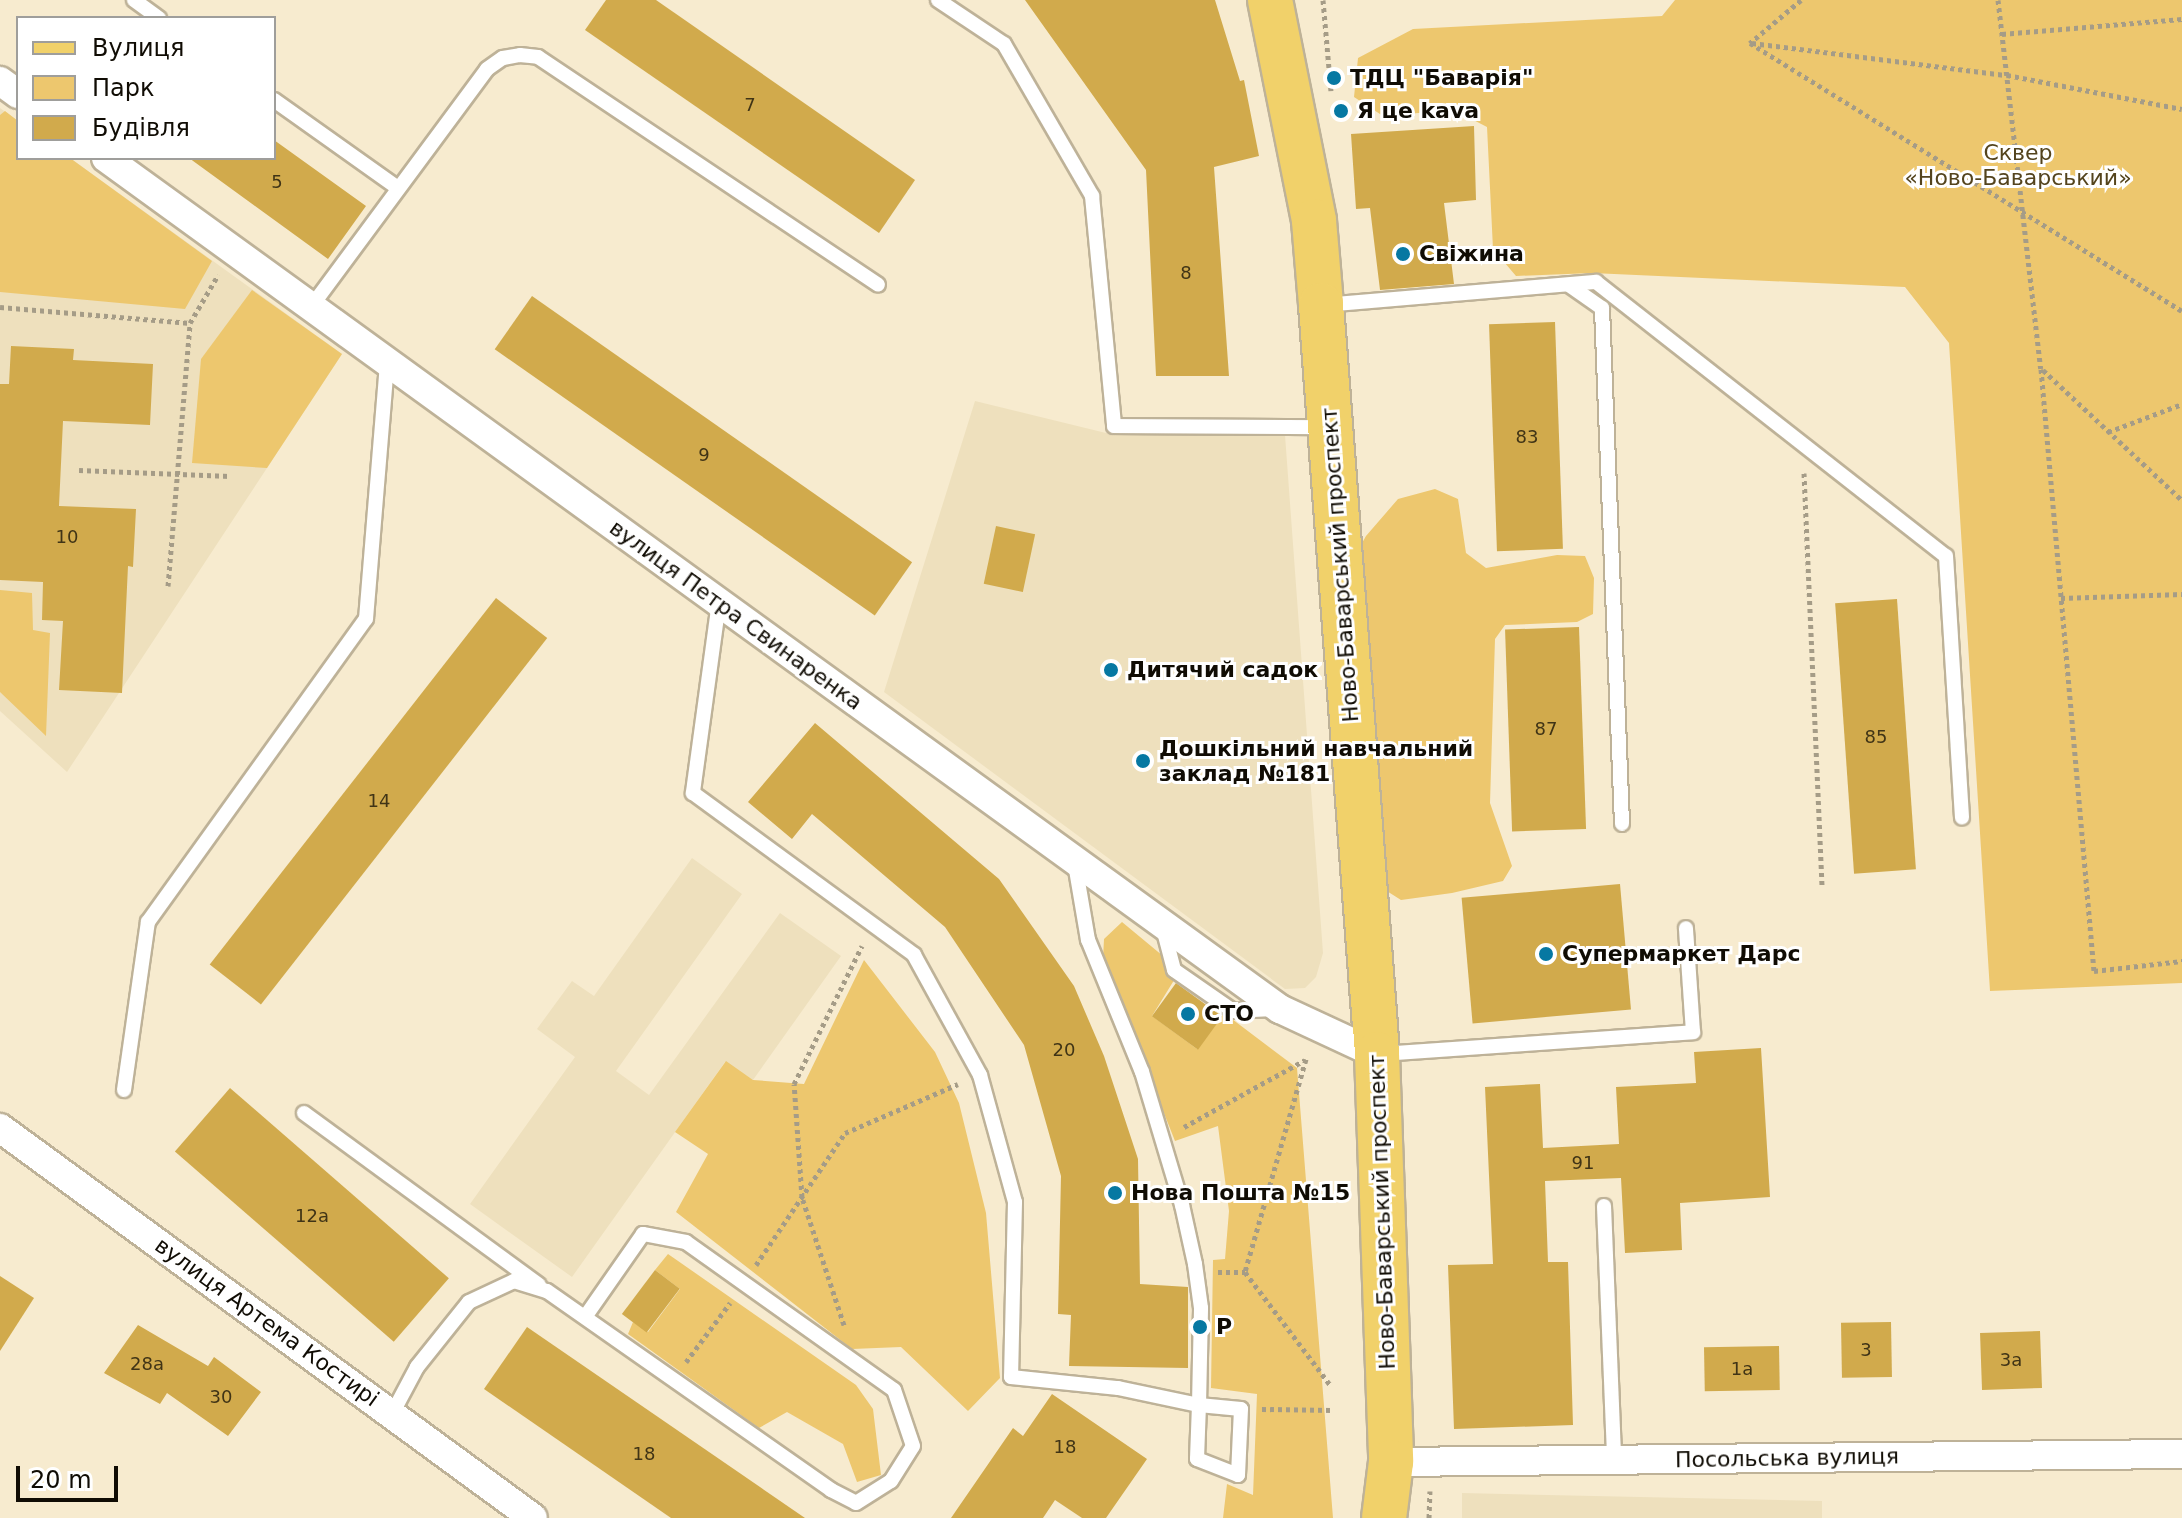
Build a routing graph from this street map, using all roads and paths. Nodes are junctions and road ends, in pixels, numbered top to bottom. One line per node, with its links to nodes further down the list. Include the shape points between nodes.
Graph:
1 (134, 0): 6 (lane)
2 (938, 0): 27 (lane, via 1004,44 1092,196 1114,426)
3 (1270, 0): 19 (main road, Ново-Баварський проспект, via 1314,221)
4 (1801, 0): 9 (path)
5 (1998, 0): 8 (path)
6 (156, 16)
7 (2182, 19): 8 (path)
8 (2002, 34): 10 (path)
9 (1750, 43): 10 (path); 15 (path)
10 (2007, 75): 12 (path); 15 (path)
11 (276, 101): 14 (lane)
12 (2182, 109)
13 (109, 160): 16 (street, вулиця Петра Свинаренка)
14 (398, 188): 17 (lane, via 487,69 503,58 538,57); 21 (lane)
15 (2024, 214): 22 (path); 25 (path)
16 (233, 250): 21 (street, вулиця Петра Свинаренка); 23 (path)
17 (878, 285)
18 (1569, 285): 19 (lane); 29 (lane, via 1596,282); 38 (lane, via 1602,308)
19 (1321, 305): 27 (main road, Ново-Баварський проспект)
20 (0, 307): 23 (path)
21 (311, 307): 24 (street, вулиця Петра Свинаренка)
22 (2182, 311)
23 (190, 323): 33 (path)
24 (387, 362): 36 (street, вулиця Петра Свинаренка); 46 (lane, via 366,619 148,922)
25 (2041, 369): 28 (path); 35 (path)
26 (2182, 404): 28 (path)
27 (1330, 427): 44 (main road, Ново-Баварський проспект)
28 (2108, 432): 32 (path)
29 (1803, 445): 37 (lane, via 1946,556); 40 (path)
30 (79, 470): 31 (path)
31 (230, 476)
32 (2182, 500)
33 (168, 586)
34 (2182, 594): 35 (path)
35 (2061, 598): 43 (path, via 2094,971)
36 (719, 602): 39 (street, вулиця Петра Свинаренка); 41 (lane, via 693,793)
37 (1962, 818)
38 (1622, 824)
39 (1074, 860): 44 (street, вулиця Петра Свинаренка, via 1280,1009); 49 (lane, via 1088,940 1142,1072)
40 (1822, 888)
41 (872, 925): 45 (lane, via 914,955); 50 (path, via 794,1084)
42 (1686, 928): 44 (lane, via 1693,1032)
43 (2182, 961)
44 (1377, 1054): 64 (main road, Ново-Баварський проспект)
45 (980, 1075): 50 (path, via 845,1133); 58 (lane, via 1015,1202 1011,1377 1118,1388)
46 (124, 1090)
47 (304, 1113): 53 (lane)
48 (0, 1128): 61 (street, вулиця Артема Костирі)
49 (1162, 1139): 57 (path, via 1306,1059 1245,1272); 58 (lane, via 1182,1205 1201,1308)
50 (802, 1197): 52 (path); 55 (path)
51 (1604, 1206): 63 (lane)
52 (744, 1283): 54 (lane, via 686,1242 643,1234); 55 (lane); 56 (path)
53 (547, 1291): 54 (lane); 61 (lane, via 514,1281 469,1302 417,1367)
54 (585, 1317): 56 (lane)
55 (857, 1364): 56 (lane, via 894,1390 913,1446 891,1481 856,1503)
56 (674, 1379)
57 (1330, 1385)
58 (1199, 1405): 59 (lane); 59 (lane, via 1197,1459 1238,1475)
59 (1241, 1409): 60 (path)
60 (1332, 1410)
61 (392, 1414): 65 (street, вулиця Артема Костирі)
62 (2182, 1454): 63 (street, Посольська вулиця)
63 (1614, 1460): 64 (street, Посольська вулиця)
64 (1391, 1462): 66 (main road, Ново-Баварський проспект)
65 (533, 1518)
66 (1384, 1518)

